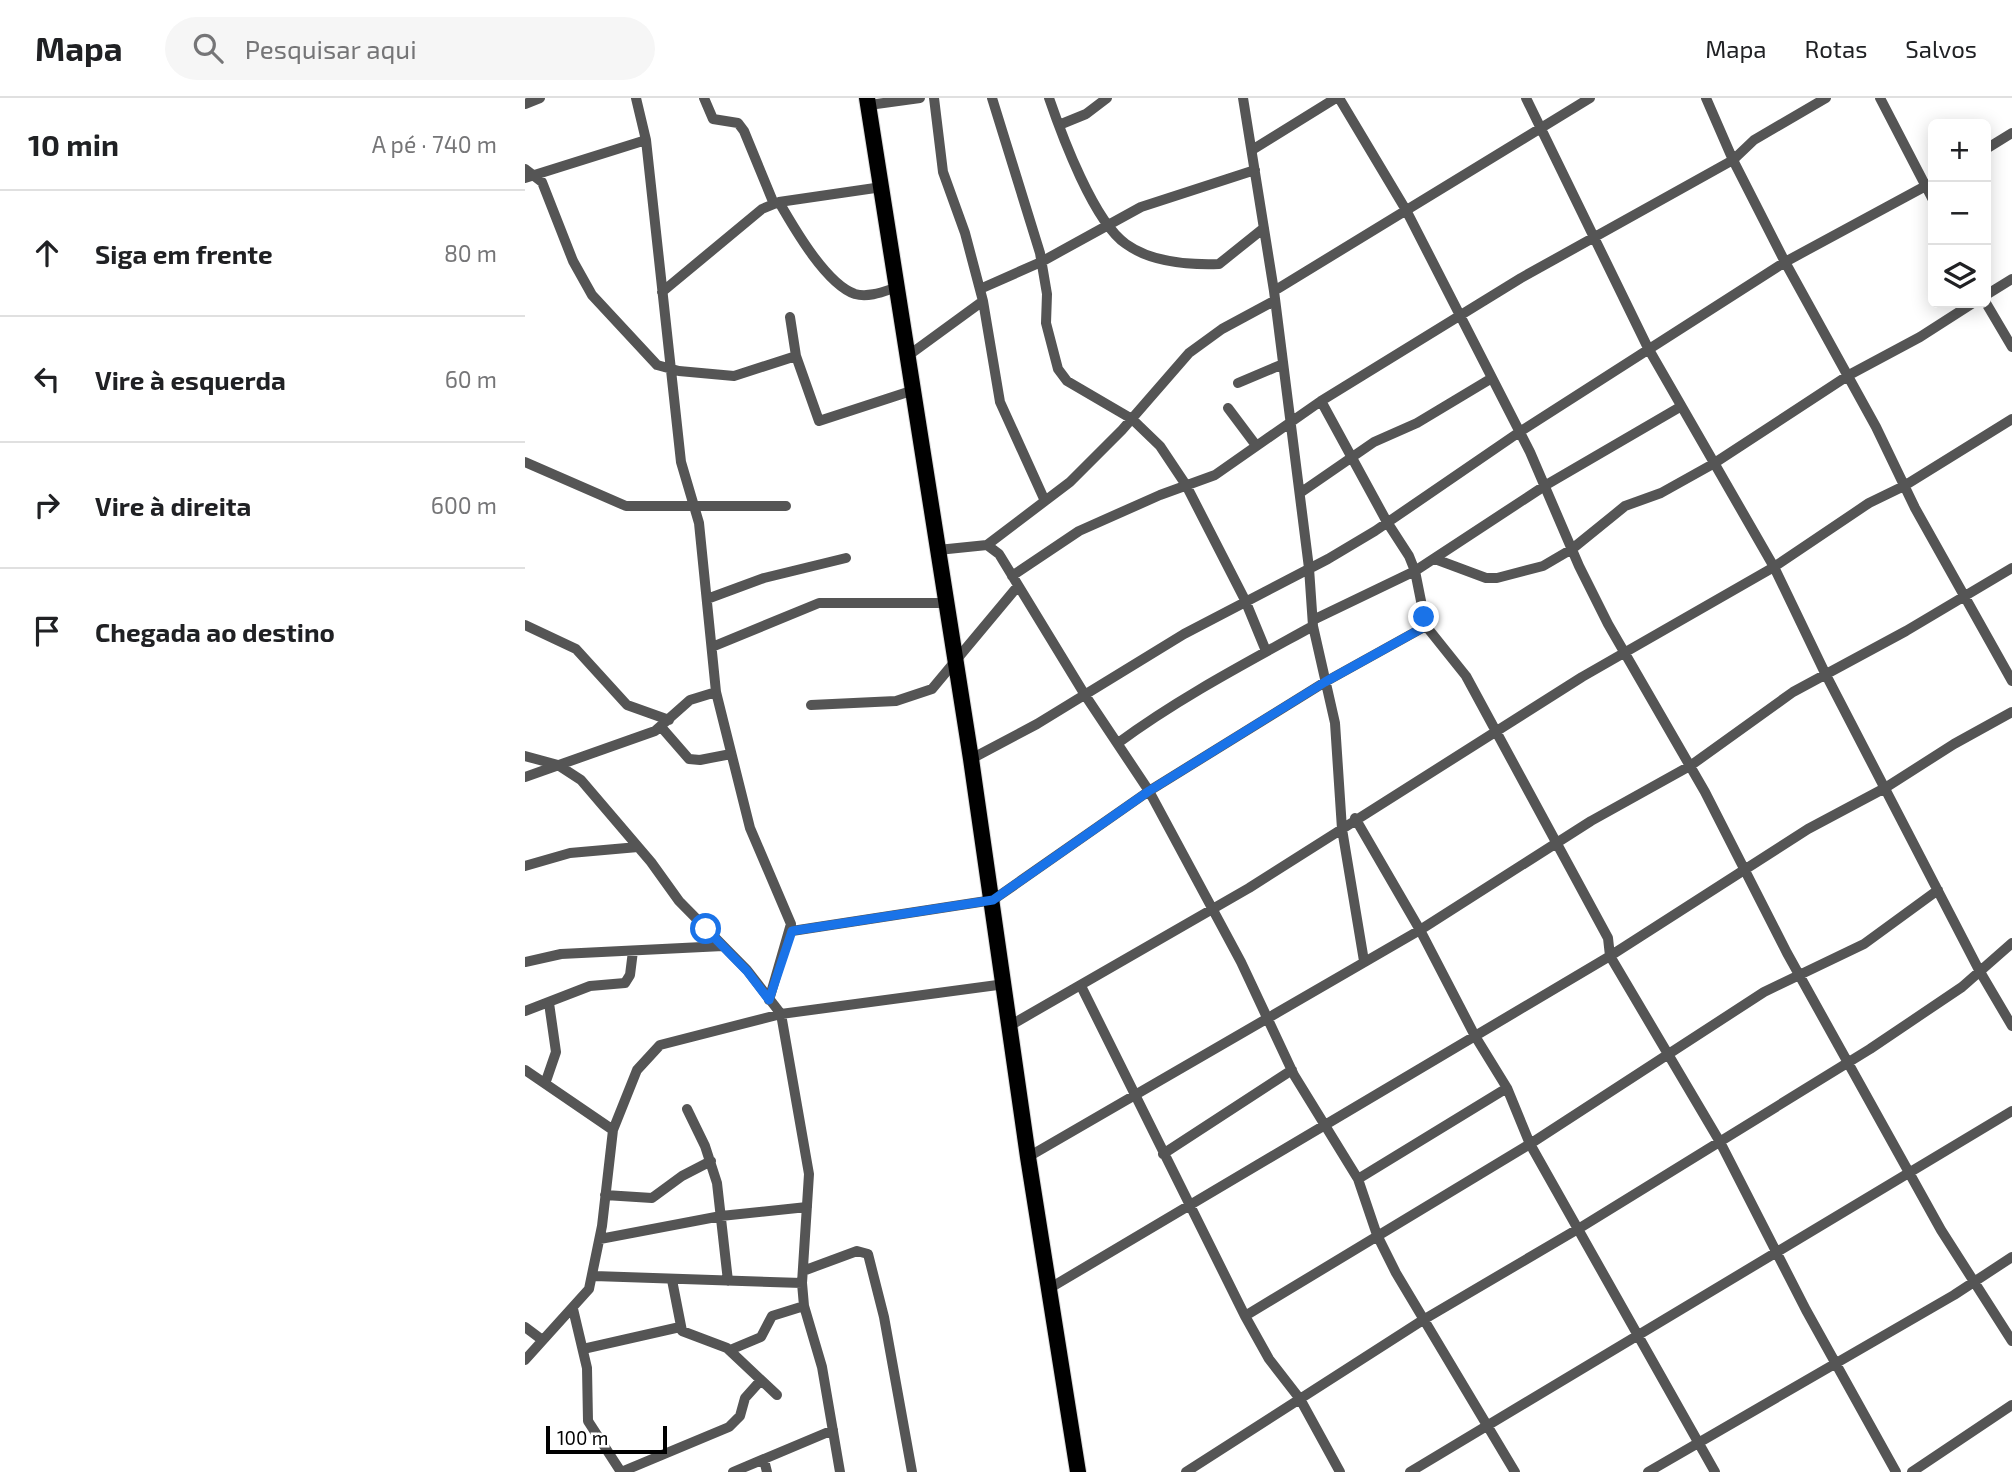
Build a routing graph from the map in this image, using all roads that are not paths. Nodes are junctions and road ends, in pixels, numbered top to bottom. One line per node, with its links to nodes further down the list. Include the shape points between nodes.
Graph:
1 (540, 98): 17 (street)
2 (636, 98): 21 (street)
3 (704, 98): 32 (street, via 713,119 738,123 744,131)
4 (920, 98): 16 (street)
5 (934, 98): 41 (street, via 943,172)
6 (992, 98): 37 (street)
7 (1049, 98): 18 (street)
8 (1107, 98): 18 (street, via 1086,114)
9 (1243, 98): 23 (street)
10 (1338, 98): 23 (street); 33 (street)
11 (1527, 98): 19 (street)
12 (1590, 98): 19 (street)
13 (1706, 98): 24 (street)
14 (1826, 98): 24 (street, via 1754,141)
15 (1880, 98): 29 (street)
16 (868, 102): 31 (main road)
17 (525, 104)
18 (1059, 125): 34 (street)
19 (1540, 126): 33 (street); 36 (street)
20 (2012, 132): 22 (street)
21 (646, 140): 27 (street); 42 (street)
22 (1991, 146)
23 (1252, 150): 26 (street)
24 (1733, 160): 36 (street); 38 (street)
25 (525, 169): 27 (street)
26 (1255, 170): 34 (street, via 1141,207); 35 (street)
27 (537, 176): 28 (street); 55 (street, via 592,295 657,365)
28 (525, 178)
29 (1928, 182)
30 (1928, 185): 38 (street)
31 (881, 187): 32 (street); 40 (main road)
32 (776, 203): 40 (street, via 826,271 848,290 871,295); 42 (street, via 751,216)
33 (1406, 210): 44 (street); 49 (street)
34 (1108, 226): 35 (street, via 1123,243 1143,253 1202,264 1222,262); 37 (street)
35 (1264, 228): 44 (street)
36 (1595, 235): 49 (street); 51 (street)
37 (1041, 262): 41 (street); 63 (street, via 1046,323 1062,377)
38 (1785, 262): 51 (street); 56 (street)
39 (2012, 279): 43 (street)
40 (898, 287): 52 (main road)
41 (980, 289): 45 (street)
42 (662, 292): 55 (street)
43 (1991, 292)
44 (1274, 296): 54 (street); 63 (street, via 1189,353)
45 (983, 301): 52 (street); 75 (street, via 1000,401)
46 (1965, 308): 56 (street)
47 (1989, 308): 50 (street)
48 (790, 317): 53 (street)
49 (1460, 318): 57 (street); 60 (street)
50 (2012, 347)
51 (1648, 348): 61 (street); 66 (street)
52 (909, 355): 59 (main road)
53 (796, 356): 55 (street, via 734,376); 59 (street, via 819,421)
54 (1283, 364): 58 (street); 65 (street)
55 (672, 370): 77 (street, via 682,470)
56 (1849, 375): 70 (street); 73 (street)
57 (1492, 379): 66 (street); 68 (street)
58 (1238, 383)
59 (915, 390): 81 (main road)
60 (1321, 401): 65 (street); 68 (street)
61 (1680, 407): 70 (street); 72 (street)
62 (1228, 408): 67 (street)
63 (1132, 419): 71 (street, via 1154,439); 75 (street, via 1070,482)
64 (2012, 419): 73 (street)
65 (1291, 422): 67 (street); 74 (street)
66 (1518, 433): 72 (street); 78 (street)
67 (1255, 444): 71 (street, via 1229,467)
68 (1351, 457): 74 (street); 78 (street)
69 (525, 462): 77 (street, via 626,506 682,504)
70 (1713, 464): 80 (street, via 1661,493 1625,506); 84 (street)
71 (1187, 485): 88 (street, via 1060,541); 92 (street)
72 (1546, 485): 80 (street); 83 (street)
73 (1904, 486): 84 (street, via 1870,503); 90 (street)
74 (1300, 493): 85 (street)
75 (1045, 500): 79 (street)
76 (786, 506): 77 (street)
77 (695, 508): 91 (street)
78 (1387, 522): 85 (street); 87 (street)
79 (987, 545): 81 (street); 88 (street, via 999,554)
80 (1572, 549): 83 (street, via 1543,566 1497,578 1460,571); 99 (street)
81 (938, 550): 93 (main road)
82 (846, 558): 91 (street, via 764,578)
83 (1435, 559): 87 (street)
84 (1774, 567): 99 (street); 101 (street)
85 (1309, 568): 92 (street); 94 (street)
86 (2012, 568): 90 (street)
87 (1415, 571): 94 (street); 96 (street)
88 (1012, 576): 89 (street)
89 (1018, 586): 100 (street); 105 (street)
90 (1964, 596): 101 (street); 102 (street)
91 (707, 599): 97 (street)
92 (1245, 600): 98 (street); 105 (street)
93 (947, 603): 97 (street, via 819,603); 100 (main road)
94 (1313, 623): 98 (street); 103 (street)
95 (525, 625): 108 (street, via 576,649 627,705)
96 (1426, 626): 103 (street); 109 (street, via 1460,667)
97 (712, 647): 104 (street)
98 (1266, 651): 110 (street, via 1159,713)
99 (1624, 652): 109 (street); 115 (street)
100 (956, 659): 106 (street, via 941,681 914,697); 113 (main road)
101 (1825, 673): 115 (street); 117 (street)
102 (2012, 681)
103 (1325, 682): 118 (street); 120 (street, via 1335,723)
104 (716, 692): 108 (street, via 690,700); 111 (street)
105 (1085, 695): 110 (street); 113 (street)
106 (811, 705)
107 (2012, 712): 117 (street)
108 (666, 724): 111 (street, via 689,759); 114 (street)
109 (1497, 733): 119 (street); 121 (street)
110 (1118, 744): 118 (street)
111 (731, 754): 129 (street, via 750,828 789,914)
112 (525, 756): 114 (street)
113 (971, 759): 126 (main road)
114 (558, 765): 116 (street); 122 (street, via 581,780)
115 (1690, 766): 121 (street); 124 (street)
116 (525, 776)
117 (1885, 788): 124 (street, via 1808,829); 125 (street)
118 (1149, 791): 126 (street); 127 (street)
119 (1355, 818): 120 (street); 128 (street)
120 (1342, 829): 127 (street); 134 (street)
121 (1555, 845): 128 (street); 133 (street, via 1608,938)
122 (638, 847): 123 (street, via 570,853); 131 (street, via 679,901)
123 (525, 866)
124 (1746, 871): 133 (street); 137 (street)
125 (1938, 890): 136 (street); 137 (street, via 1864,944)
126 (993, 900): 129 (street); 138 (main road)
127 (1213, 910): 139 (street); 144 (street)
128 (1420, 930): 134 (street); 147 (street)
129 (792, 931): 140 (street)
130 (2012, 943): 136 (street)
131 (723, 946): 132 (street); 140 (street)
132 (633, 951): 135 (street, via 561,954); 141 (street, via 625,982 590,986)
133 (1610, 956): 147 (street); 148 (street)
134 (1364, 961): 144 (street)
135 (525, 962)
136 (1979, 970): 146 (street); 149 (street, via 1962,987)
137 (1799, 975): 148 (street); 149 (street)
138 (1005, 984): 143 (street); 145 (main road)
139 (1081, 986): 145 (street); 154 (street)
140 (769, 1000): 143 (street)
141 (549, 1003): 142 (street); 152 (street, via 556,1052)
142 (525, 1011)
143 (781, 1014): 158 (street, via 660,1045 637,1070); 168 (street, via 808,1158)
144 (1267, 1017): 151 (street); 154 (street)
145 (1011, 1025): 162 (main road)
146 (2012, 1026)
147 (1475, 1036): 153 (street); 157 (street)
148 (1667, 1054): 159 (street); 160 (street)
149 (1849, 1061): 159 (street); 164 (street)
150 (525, 1070): 152 (street)
151 (1292, 1070): 157 (street); 161 (street)
152 (546, 1081): 158 (street)
153 (1507, 1088): 160 (street); 165 (street)
154 (1134, 1096): 161 (street); 162 (street)
155 (687, 1110): 163 (street)
156 (2012, 1111): 164 (street)
157 (1324, 1128): 165 (street); 167 (street)
158 (613, 1130): 166 (street)
159 (1720, 1142): 170 (street); 173 (street)
160 (1530, 1144): 170 (street); 171 (street)
161 (1163, 1154): 167 (street)
162 (1028, 1157): 181 (main road)
163 (711, 1161): 166 (street, via 682,1175 652,1198); 169 (street)
164 (1909, 1173): 173 (street); 178 (street)
165 (1358, 1179): 171 (street)
166 (605, 1195): 172 (street)
167 (1189, 1206): 181 (street); 184 (street)
168 (807, 1207): 169 (street); 175 (street)
169 (721, 1216): 172 (street); 179 (street)
170 (1578, 1229): 185 (street); 188 (street)
171 (1377, 1235): 184 (street); 185 (street)
172 (600, 1240): 176 (street)
173 (1777, 1250): 188 (street); 194 (street)
174 (2012, 1257): 178 (street)
175 (803, 1271): 180 (street); 207 (street, via 857,1251 868,1254)
176 (594, 1276): 177 (street); 183 (street)
177 (672, 1280): 179 (street); 187 (street)
178 (1974, 1280): 190 (street); 194 (street)
179 (728, 1281): 180 (street)
180 (801, 1283): 182 (street)
181 (1050, 1288): 208 (main road)
182 (804, 1306): 192 (street, via 772,1316 761,1337); 200 (street, via 822,1367)
183 (573, 1309): 189 (street); 191 (street)
184 (1245, 1316): 197 (street, via 1269,1359)
185 (1423, 1320): 197 (street); 199 (street)
186 (525, 1327): 189 (street)
187 (680, 1327): 191 (street); 192 (street)
188 (1640, 1334): 199 (street); 201 (street)
189 (541, 1339): 193 (street)
190 (2012, 1341)
191 (583, 1349): 203 (street, via 588,1421)
192 (730, 1350): 195 (street)
193 (525, 1360)
194 (1835, 1364): 201 (street); 215 (street)
195 (761, 1380): 196 (street); 203 (street, via 729,1427)
196 (776, 1395)
197 (1300, 1399): 209 (street); 210 (street)
198 (2012, 1405): 216 (street)
199 (1486, 1424): 211 (street); 212 (street)
200 (833, 1430): 202 (street); 206 (street)
201 (1698, 1441): 213 (street); 214 (street)
202 (764, 1460): 204 (street); 205 (street)
203 (621, 1472)
204 (733, 1472)
205 (767, 1472)
206 (840, 1472)
207 (912, 1472)
208 (1078, 1472)
209 (1187, 1472)
210 (1341, 1472)
211 (1410, 1472)
212 (1515, 1472)
213 (1648, 1472)
214 (1715, 1472)
215 (1896, 1472)
216 (1912, 1472)

